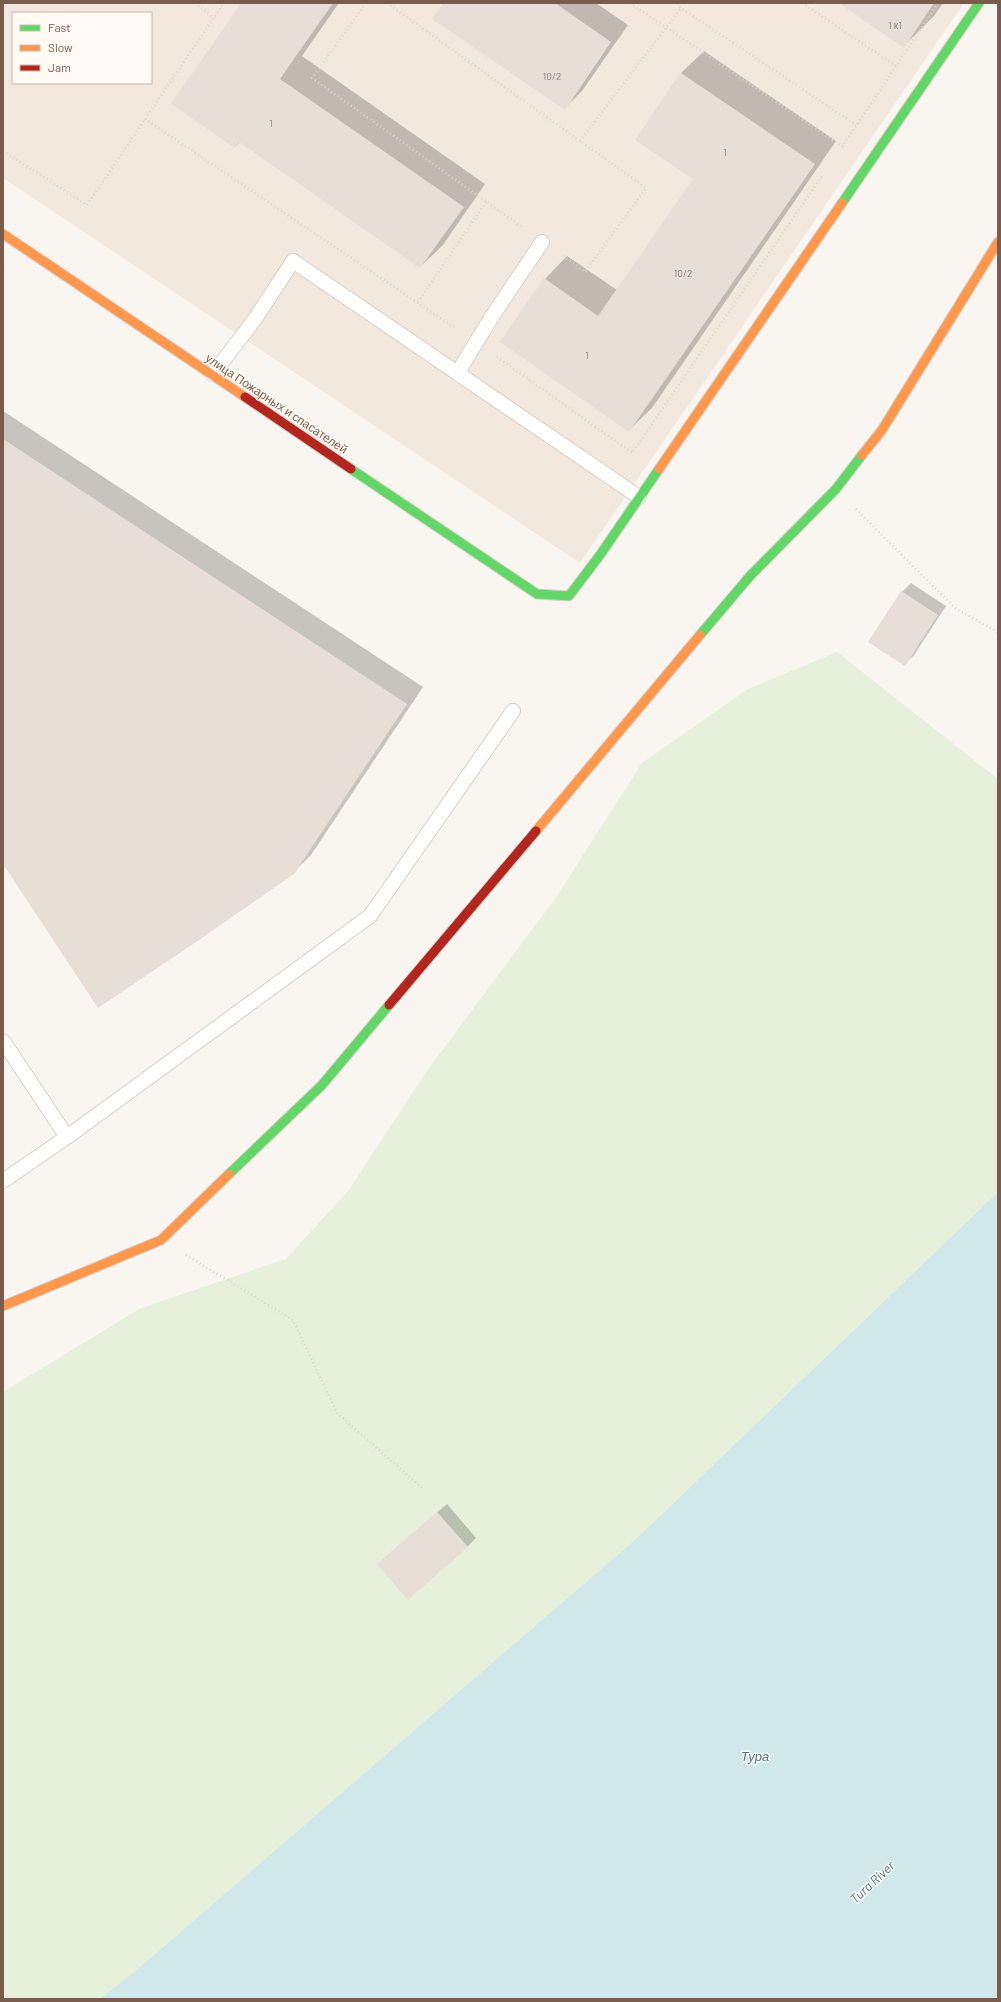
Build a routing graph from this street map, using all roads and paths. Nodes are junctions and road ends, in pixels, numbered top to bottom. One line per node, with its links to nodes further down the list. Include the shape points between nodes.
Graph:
1 (7, 3): 11 (path)
2 (196, 3): 13 (path)
3 (224, 3): 13 (path)
4 (366, 3): 23 (path, via 312,78)
5 (387, 3): 18 (path)
6 (630, 3): 14 (path)
7 (678, 3): 12 (path)
8 (802, 3): 15 (path)
9 (938, 3): 15 (path)
10 (979, 3): 32 (street)
11 (3, 6)
12 (681, 8): 14 (path); 17 (path)
13 (214, 18): 16 (path)
14 (666, 28): 18 (path); 19 (path)
15 (896, 66): 17 (path)
16 (145, 119): 20 (path, via 87,205); 27 (path)
17 (856, 125): 19 (path)
18 (580, 141): 25 (path, via 646,188 585,272)
19 (842, 147): 21 (path)
20 (3, 151)
21 (838, 154)
22 (825, 173): 28 (path, via 632,453)
23 (486, 202): 25 (path); 27 (path)
24 (3, 234): 30 (street, улица Пожарных и спасателей)
25 (542, 242): 28 (lane)
26 (998, 242): 31 (street, via 882,430)
27 (418, 302): 28 (path)
28 (476, 342): 29 (lane)
29 (458, 372): 30 (lane, via 293,261 255,319); 32 (lane)
30 (213, 374): 32 (street, улица Пожарных и спасателей, via 537,594 569,596)
31 (836, 489): 33 (path, via 956,609); 38 (street, via 750,576 322,1085)
32 (639, 497)
33 (998, 632)
34 (513, 711): 36 (lane, via 370,916)
35 (3, 1041): 36 (lane)
36 (67, 1137): 37 (lane)
37 (3, 1181)
38 (161, 1240): 39 (street); 40 (path, via 293,1320 337,1413)
39 (3, 1306)
40 (423, 1489)

